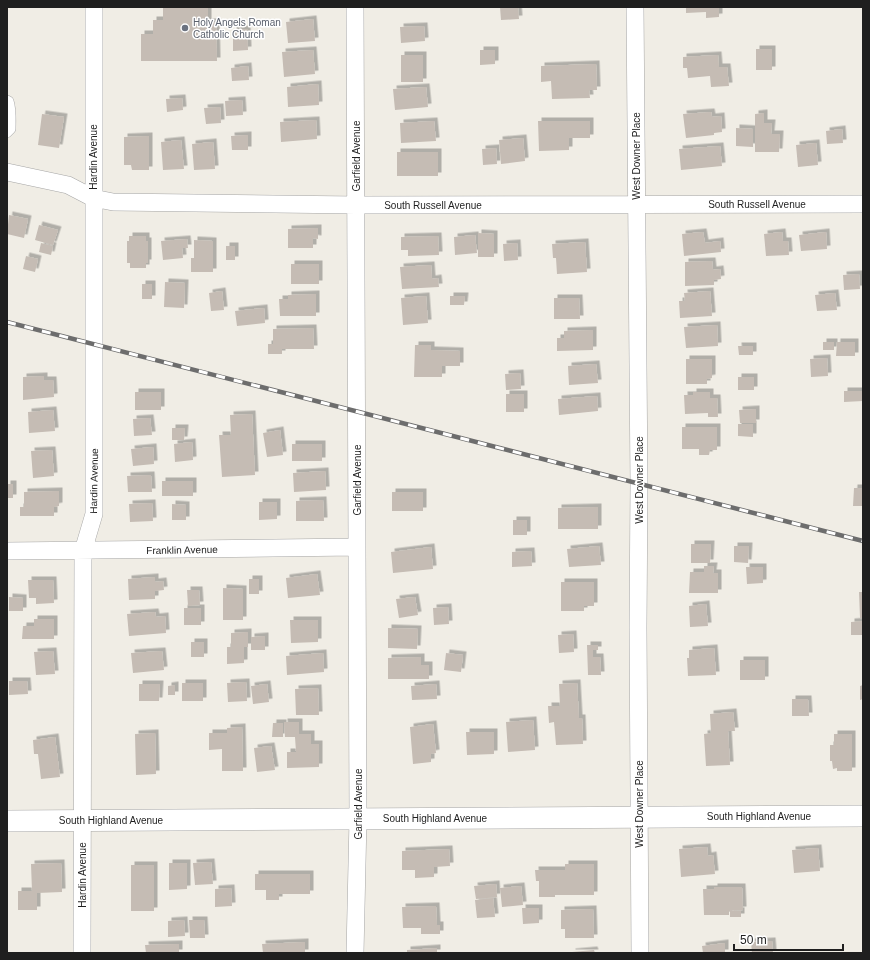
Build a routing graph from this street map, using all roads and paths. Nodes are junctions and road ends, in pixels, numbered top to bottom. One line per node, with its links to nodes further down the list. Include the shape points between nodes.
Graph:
1 (94, 7): 7 (street, Hardin Avenue)
2 (355, 7): 10 (street, Garfield Avenue)
3 (635, 7): 8 (street, West Downer Place)
4 (7, 100): 5 (lane, via 11,106 12,120 11,129)
5 (7, 133)
6 (7, 172): 7 (street, South Russell Avenue, via 68,185)
7 (93, 198): 10 (street, South Russell Avenue, via 113,202); 13 (street, Hardin Avenue, via 94,514)
8 (636, 204): 9 (street, South Russell Avenue); 10 (street, South Russell Avenue); 15 (street, West Downer Place)
9 (863, 204)
10 (356, 205): 11 (street, Garfield Avenue)
11 (357, 548): 13 (street, Franklin Avenue); 16 (street, Garfield Avenue)
12 (7, 551): 13 (street, Franklin Avenue)
13 (83, 551): 18 (street, Hardin Avenue)
14 (863, 816): 15 (street, South Highland Avenue)
15 (639, 817): 16 (street, South Highland Avenue); 21 (street, West Downer Place)
16 (358, 819): 18 (street, South Highland Avenue); 20 (street, Garfield Avenue)
17 (7, 821): 18 (street, South Highland Avenue)
18 (83, 821): 19 (street, Hardin Avenue)
19 (82, 953)
20 (354, 953)
21 (640, 953)

